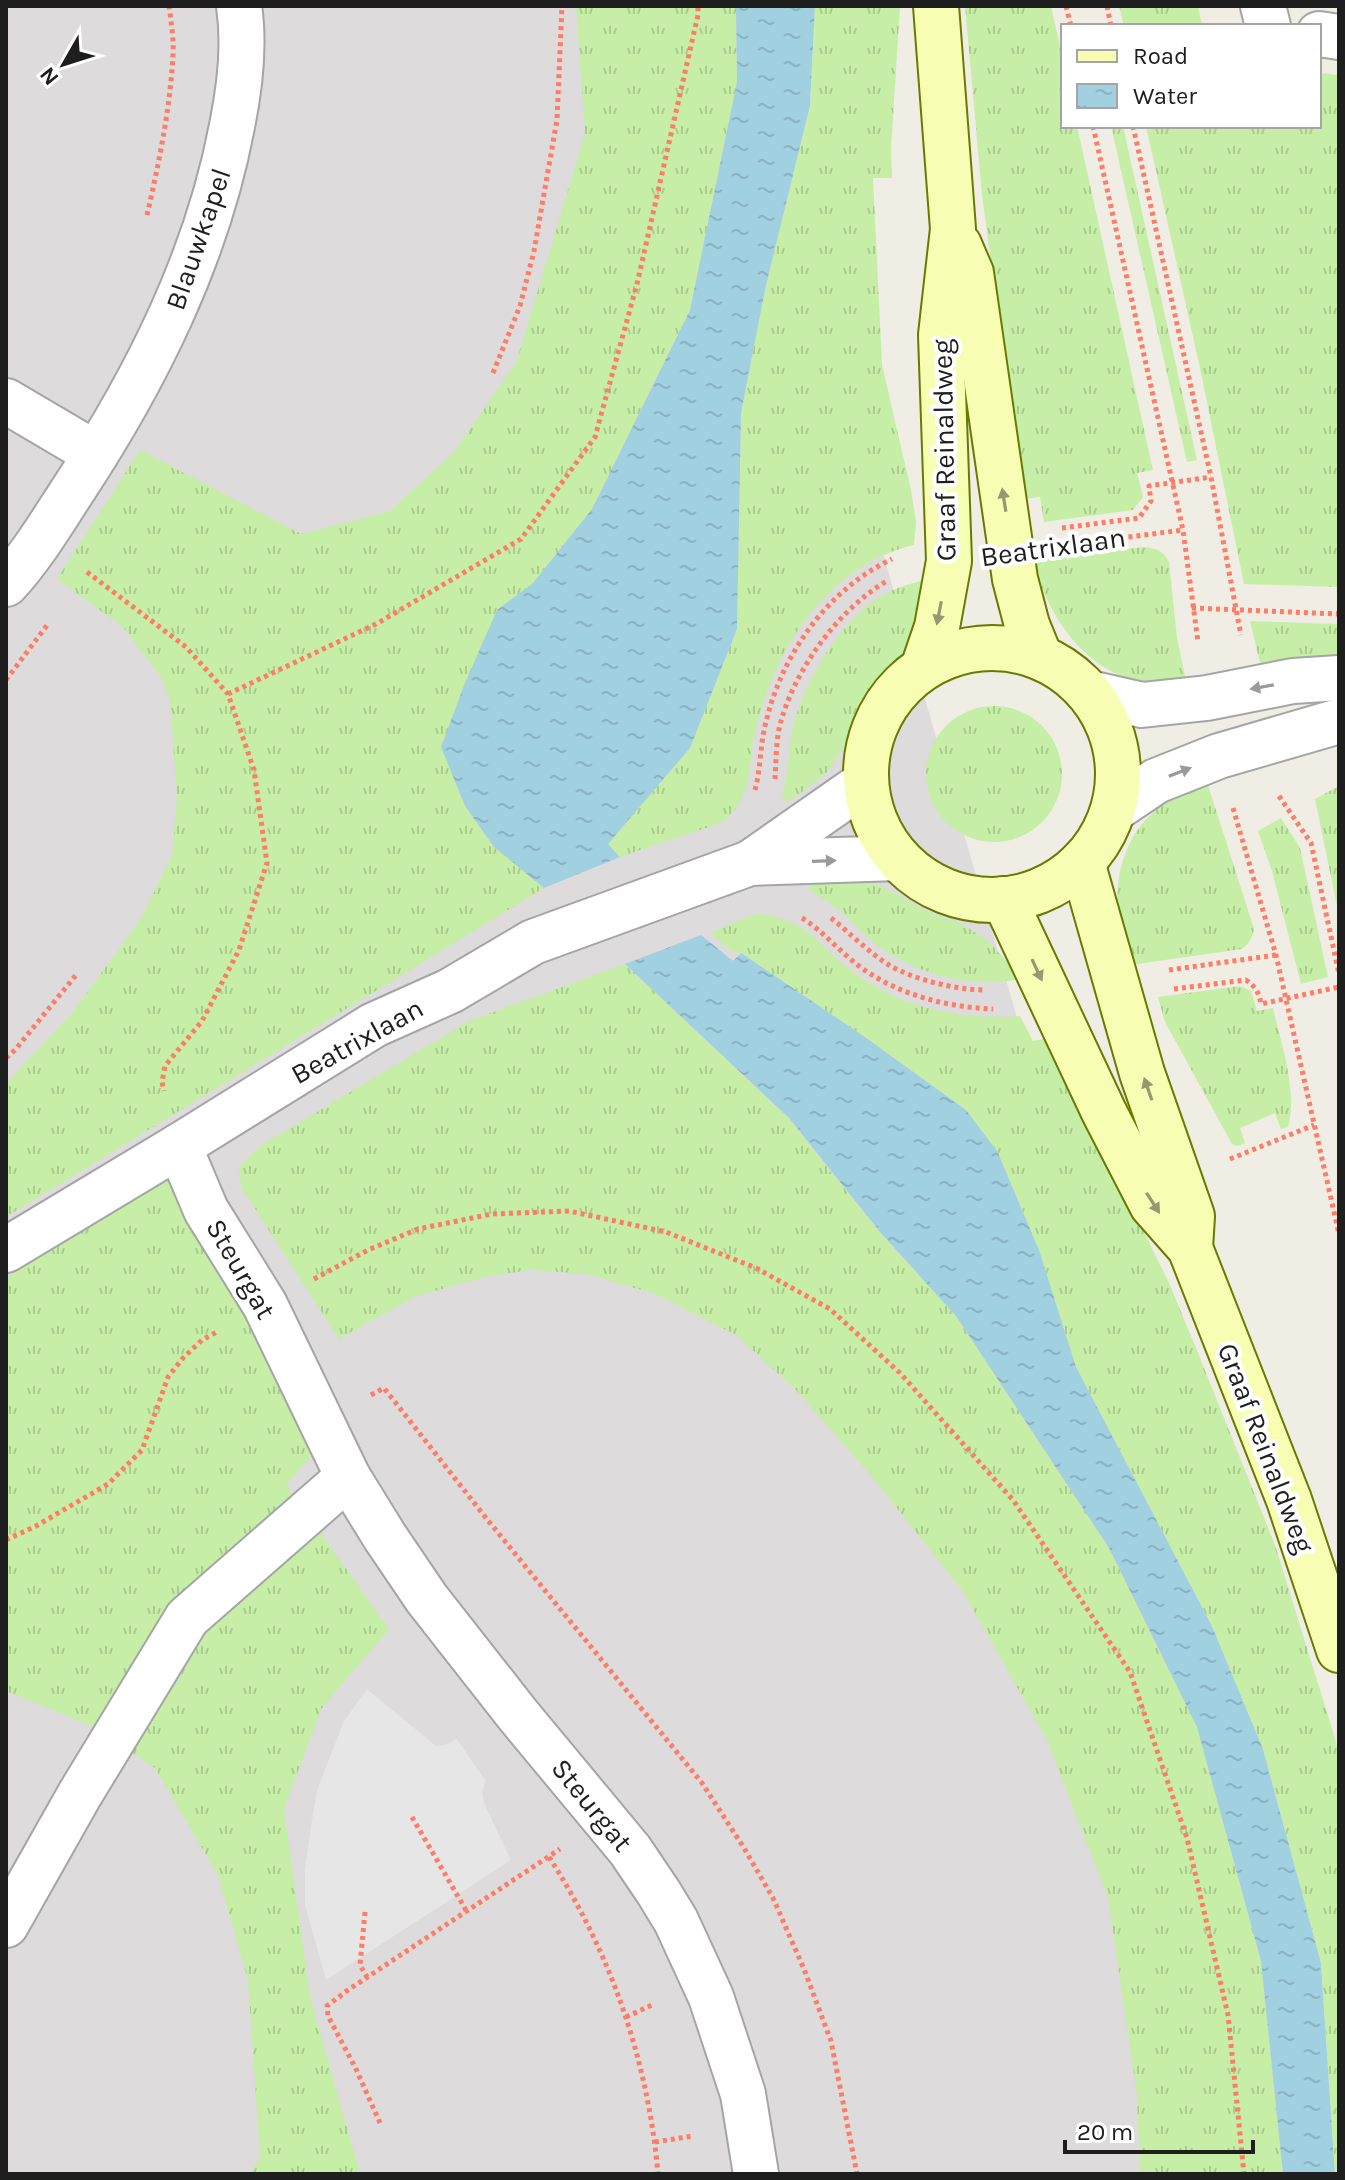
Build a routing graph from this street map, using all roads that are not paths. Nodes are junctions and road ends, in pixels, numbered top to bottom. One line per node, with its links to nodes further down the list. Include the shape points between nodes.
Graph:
1 (239, 6): 5 (street, Blauwkapel, via 238,95 225,165 198,252 163,336)
2 (936, 6): 3 (main road, Graaf Reinaldweg)
3 (953, 229): 7 (main road, Graaf Reinaldweg, one-way to 3, via 1015,579 971,273); 8 (main road, Graaf Reinaldweg, one-way to 8, via 941,335 949,546 937,627)
4 (6, 401): 5 (street)
5 (96, 454): 6 (street, Blauwkapel)
6 (9, 574)
7 (1040, 657): 8 (main road, via 993,647 945,656); 10 (main road)
8 (923, 668): 12 (main road, via 891,698 876,724)
9 (1339, 678): 10 (street, one-way to 10, via 1142,705)
10 (1089, 693): 13 (main road, via 1106,718 1116,748)
11 (1339, 721): 13 (street, one-way to 11, via 1156,781 1219,756)
12 (866, 782): 14 (main road, via 876,823); 16 (street, Beatrixlaan)
13 (1113, 810): 15 (main road)
14 (898, 858): 16 (street, Beatrixlaan, one-way to 14); 17 (main road, via 939,888 971,898)
15 (1082, 862): 17 (main road, via 1054,884); 19 (main road, Graaf Reinaldweg, one-way to 15, via 1192,1216 1142,1073)
16 (739, 868): 18 (street, Beatrixlaan, via 533,942 450,991 374,1025)
17 (1004, 899): 19 (main road, Graaf Reinaldweg, one-way to 19, via 1152,1205)
18 (179, 1146): 20 (street, Beatrixlaan); 21 (street, Steurgat, via 206,1210 265,1305)
19 (1190, 1248): 22 (main road, Graaf Reinaldweg, via 1289,1500)
20 (6, 1250)
21 (348, 1477): 23 (street, via 187,1618); 24 (street, Steurgat, via 427,1599 630,1850 676,1921 711,1997 743,2094)
22 (1339, 1650)
23 (6, 1925)
24 (756, 2174)

